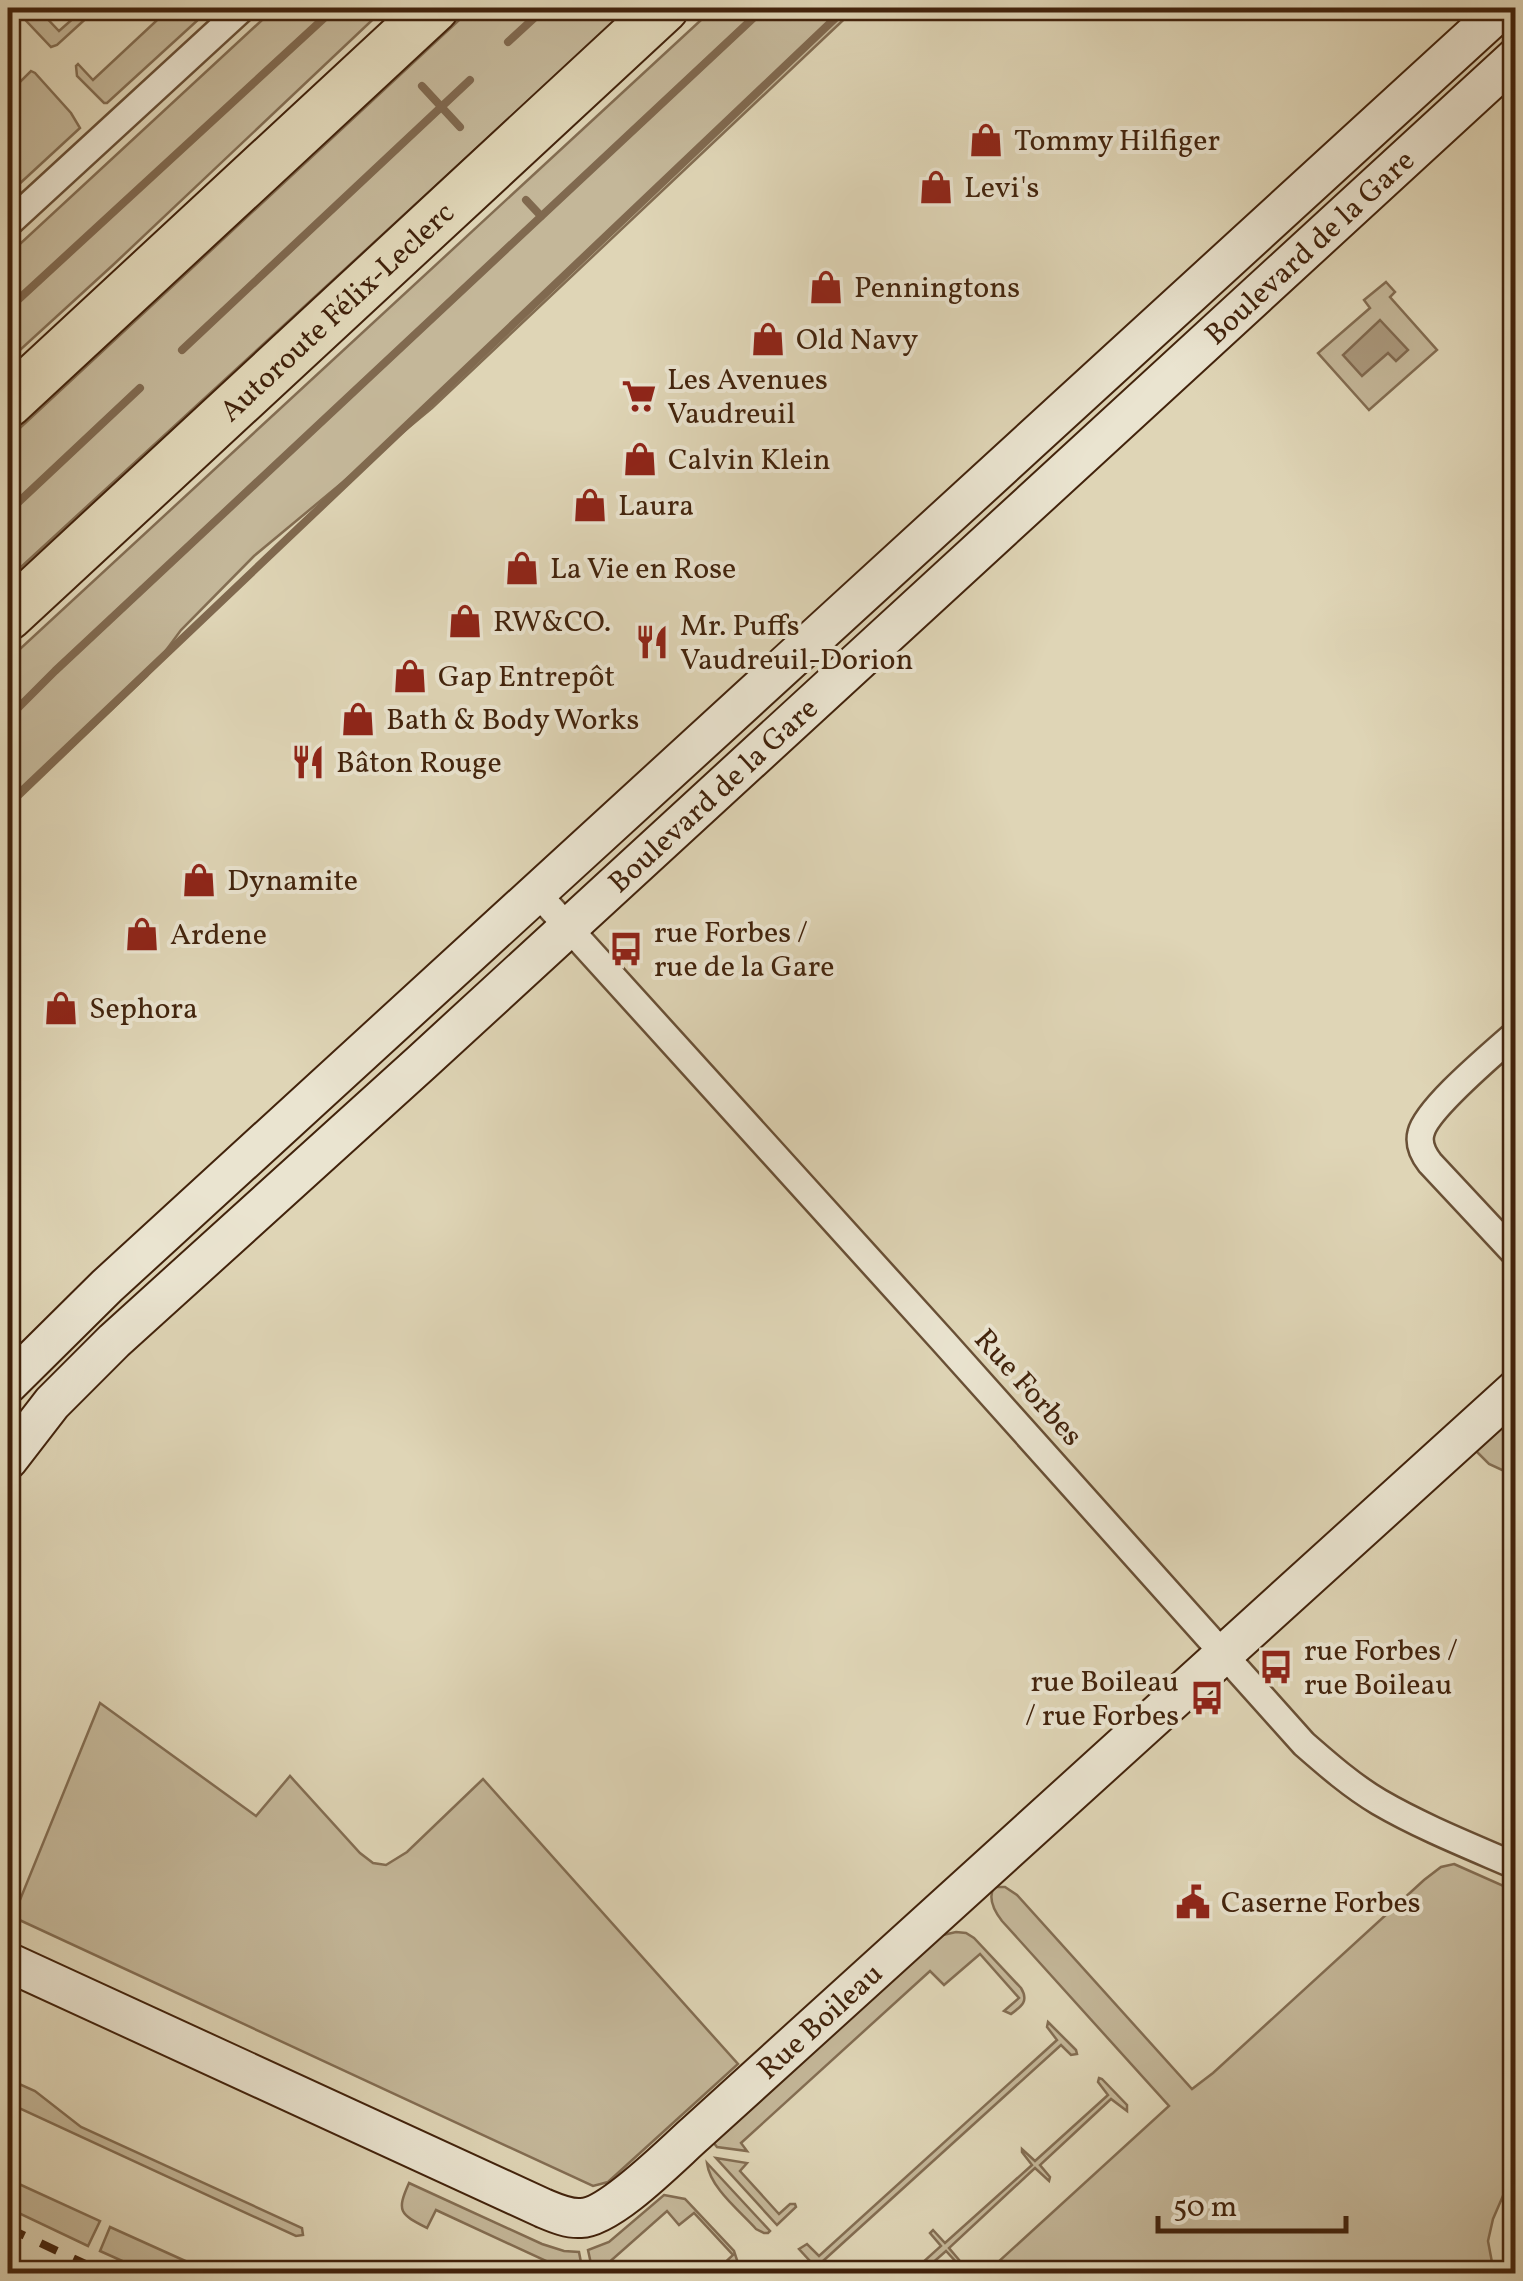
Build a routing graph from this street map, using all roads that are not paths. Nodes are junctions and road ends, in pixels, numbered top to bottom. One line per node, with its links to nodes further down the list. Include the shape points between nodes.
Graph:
1 (243, 8): 6 (street)
2 (434, 8): 7 (highway)
3 (664, 8): 8 (highway, Autoroute Félix-Leclerc)
4 (1503, 8): 9 (main road, Boulevard de la Gare)
5 (1516, 57): 10 (main road, Boulevard de la Gare)
6 (8, 224)
7 (8, 403)
8 (8, 616)
9 (537, 893): 10 (street, Rue Forbes); 13 (main road, Boulevard de la Gare)
10 (567, 927): 15 (main road, Boulevard de la Gare, via 94,1360); 16 (street, Rue Forbes)
11 (1516, 1033): 12 (street, via 1430,1116 1420,1136 1430,1163)
12 (1516, 1255)
13 (8, 1384)
14 (1516, 1390): 16 (main road, Rue Boileau)
15 (8, 1460)
16 (1224, 1654): 17 (street, Rue Forbes, via 1304,1744 1363,1791); 18 (main road, Rue Boileau, via 670,2156 590,2217 543,2208)
17 (1516, 1866)
18 (8, 1962)

